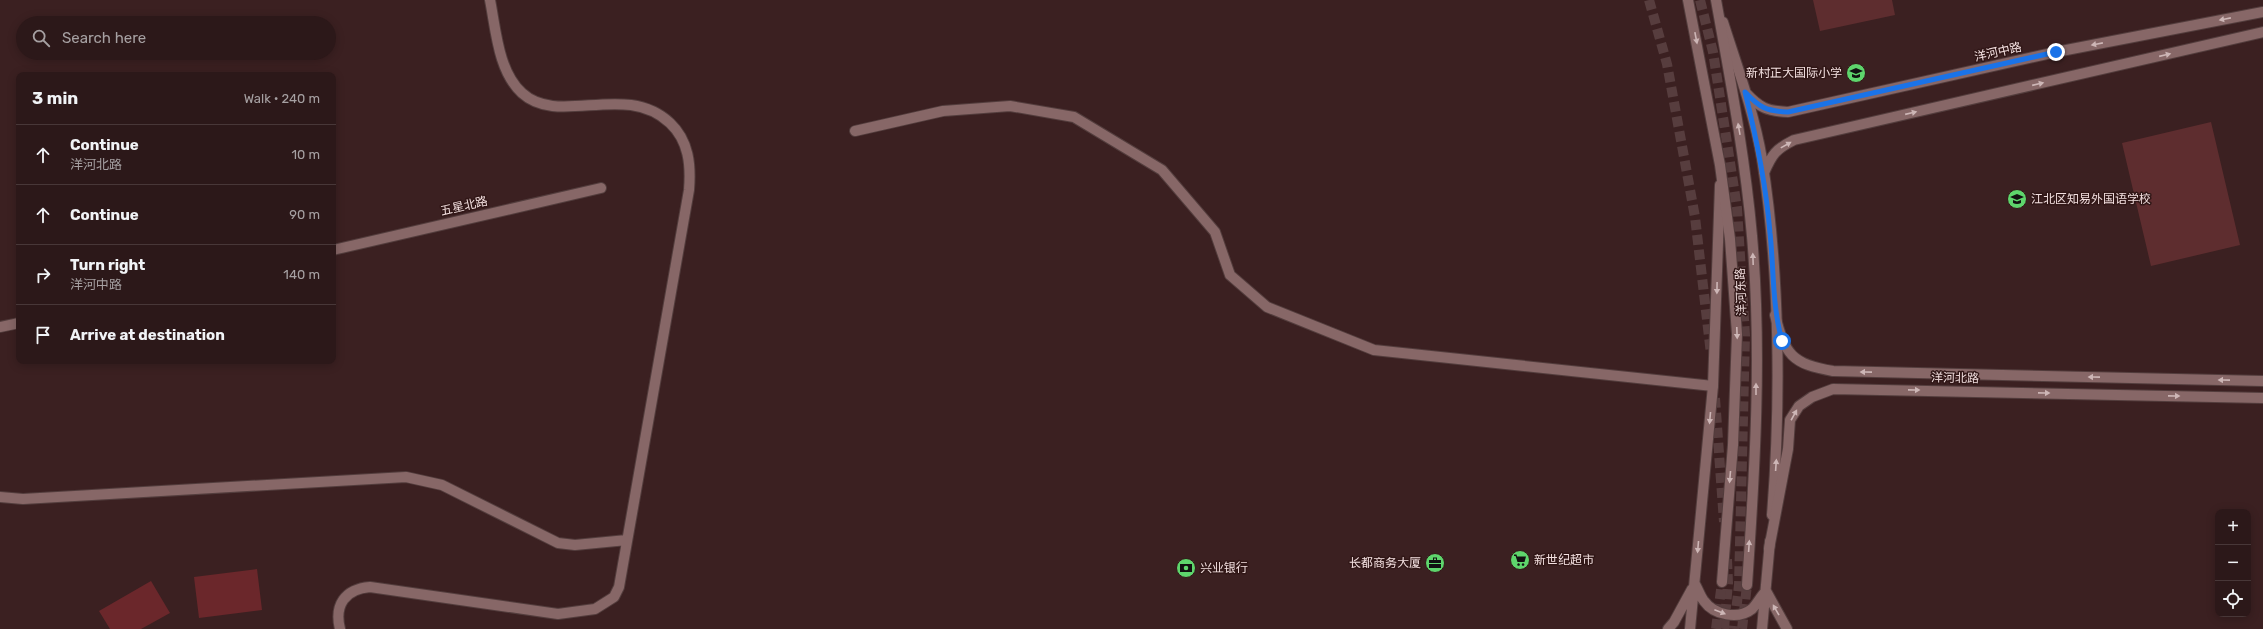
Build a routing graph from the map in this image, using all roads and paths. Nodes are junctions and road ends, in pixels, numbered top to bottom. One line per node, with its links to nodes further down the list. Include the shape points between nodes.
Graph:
1 (490, 0): 19 (street, via 503,63 510,79 533,102 551,105 632,104 649,108 674,126 688,154 691,171 690,190)
2 (1688, 0): 8 (street, 洋河东路, one-way to 8)
3 (1716, 0): 6 (street); 23 (street, 洋河东路, one-way to 3, via 1757,444 1752,245 1744,161)
4 (2263, 12): 6 (street, 洋河中路, one-way to 6, via 2056,52 1788,112 1770,111 1756,104)
5 (2263, 32): 9 (street, one-way to 5, via 1771,156 1780,147 1794,140)
6 (1745, 92): 9 (street)
7 (855, 130): 16 (street, via 943,111 1010,106 1074,117 1162,170 1214,232 1230,275 1267,307 1374,350)
8 (1720, 165): 16 (street, one-way to 16); 21 (street, 洋河东路, one-way to 21, via 1730,239 1737,334 1733,445)
9 (1764, 175): 12 (street)
10 (601, 188): 11 (street, 五星北路)
11 (336, 249)
12 (1775, 315): 15 (street, 洋河北路, one-way to 12, via 1834,371 1814,368 1799,361 1782,341); 20 (street, one-way to 12, via 1777,447)
13 (16, 324): 14 (street)
14 (0, 327)
15 (2263, 381)
16 (1713, 386): 22 (street, one-way to 22)
17 (2263, 398): 20 (street, 洋河北路, one-way to 17, via 1788,449 1790,420 1799,406 1812,396 1833,389)
18 (0, 497): 19 (street, via 23,499 406,477 442,485 558,543 575,545)
19 (627, 540): 25 (street, via 619,587 614,597 595,608 558,614 370,587 346,594 338,618)
20 (1769, 549): 24 (street)
21 (1722, 582)
22 (1695, 584): 24 (street, one-way to 24, via 1704,602 1714,610 1728,615 1741,614 1752,608); 26 (street); 27 (street)
23 (1747, 585)
24 (1766, 591): 28 (street); 29 (street, one-way to 24)
25 (340, 629)
26 (1668, 629)
27 (1690, 629)
28 (1762, 629)
29 (1787, 629)

